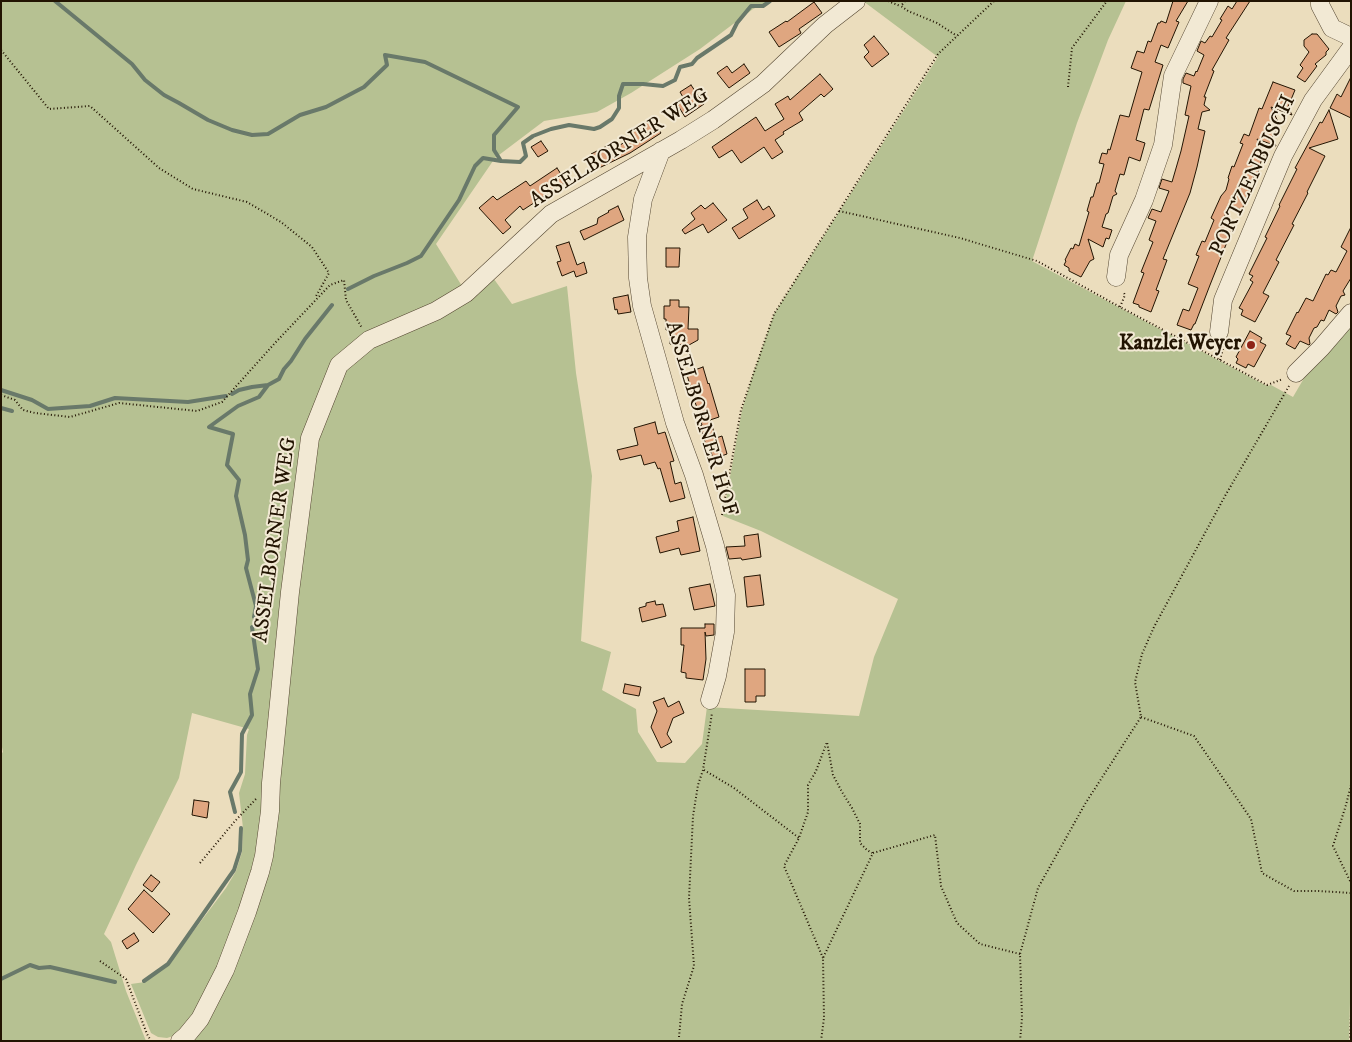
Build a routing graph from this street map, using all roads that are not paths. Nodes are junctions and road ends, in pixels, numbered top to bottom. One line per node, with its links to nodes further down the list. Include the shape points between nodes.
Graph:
1 (856, 1): 6 (street, ASSELBORNER WEG, via 825,25 763,84 713,120)
2 (1209, 1): 7 (street, via 1173,76 1163,145 1144,200 1118,255)
3 (1320, 1): 4 (street, via 1332,28)
4 (1351, 37)
5 (1351, 48): 9 (street, PORTZENBUSCH, via 1313,100 1283,156 1223,300)
6 (660, 151): 11 (street, ASSELBORNER HOF, via 643,199 637,237 638,278 642,306 715,546 726,595 725,632); 12 (street, ASSELBORNER WEG, via 551,214 466,293 436,311 369,340 339,366 310,438 290,592 264,856 225,970 200,1019)
7 (1116, 277)
8 (1351, 313): 10 (street)
9 (1219, 332)
10 (1296, 373)
11 (710, 700)
12 (180, 1041)

